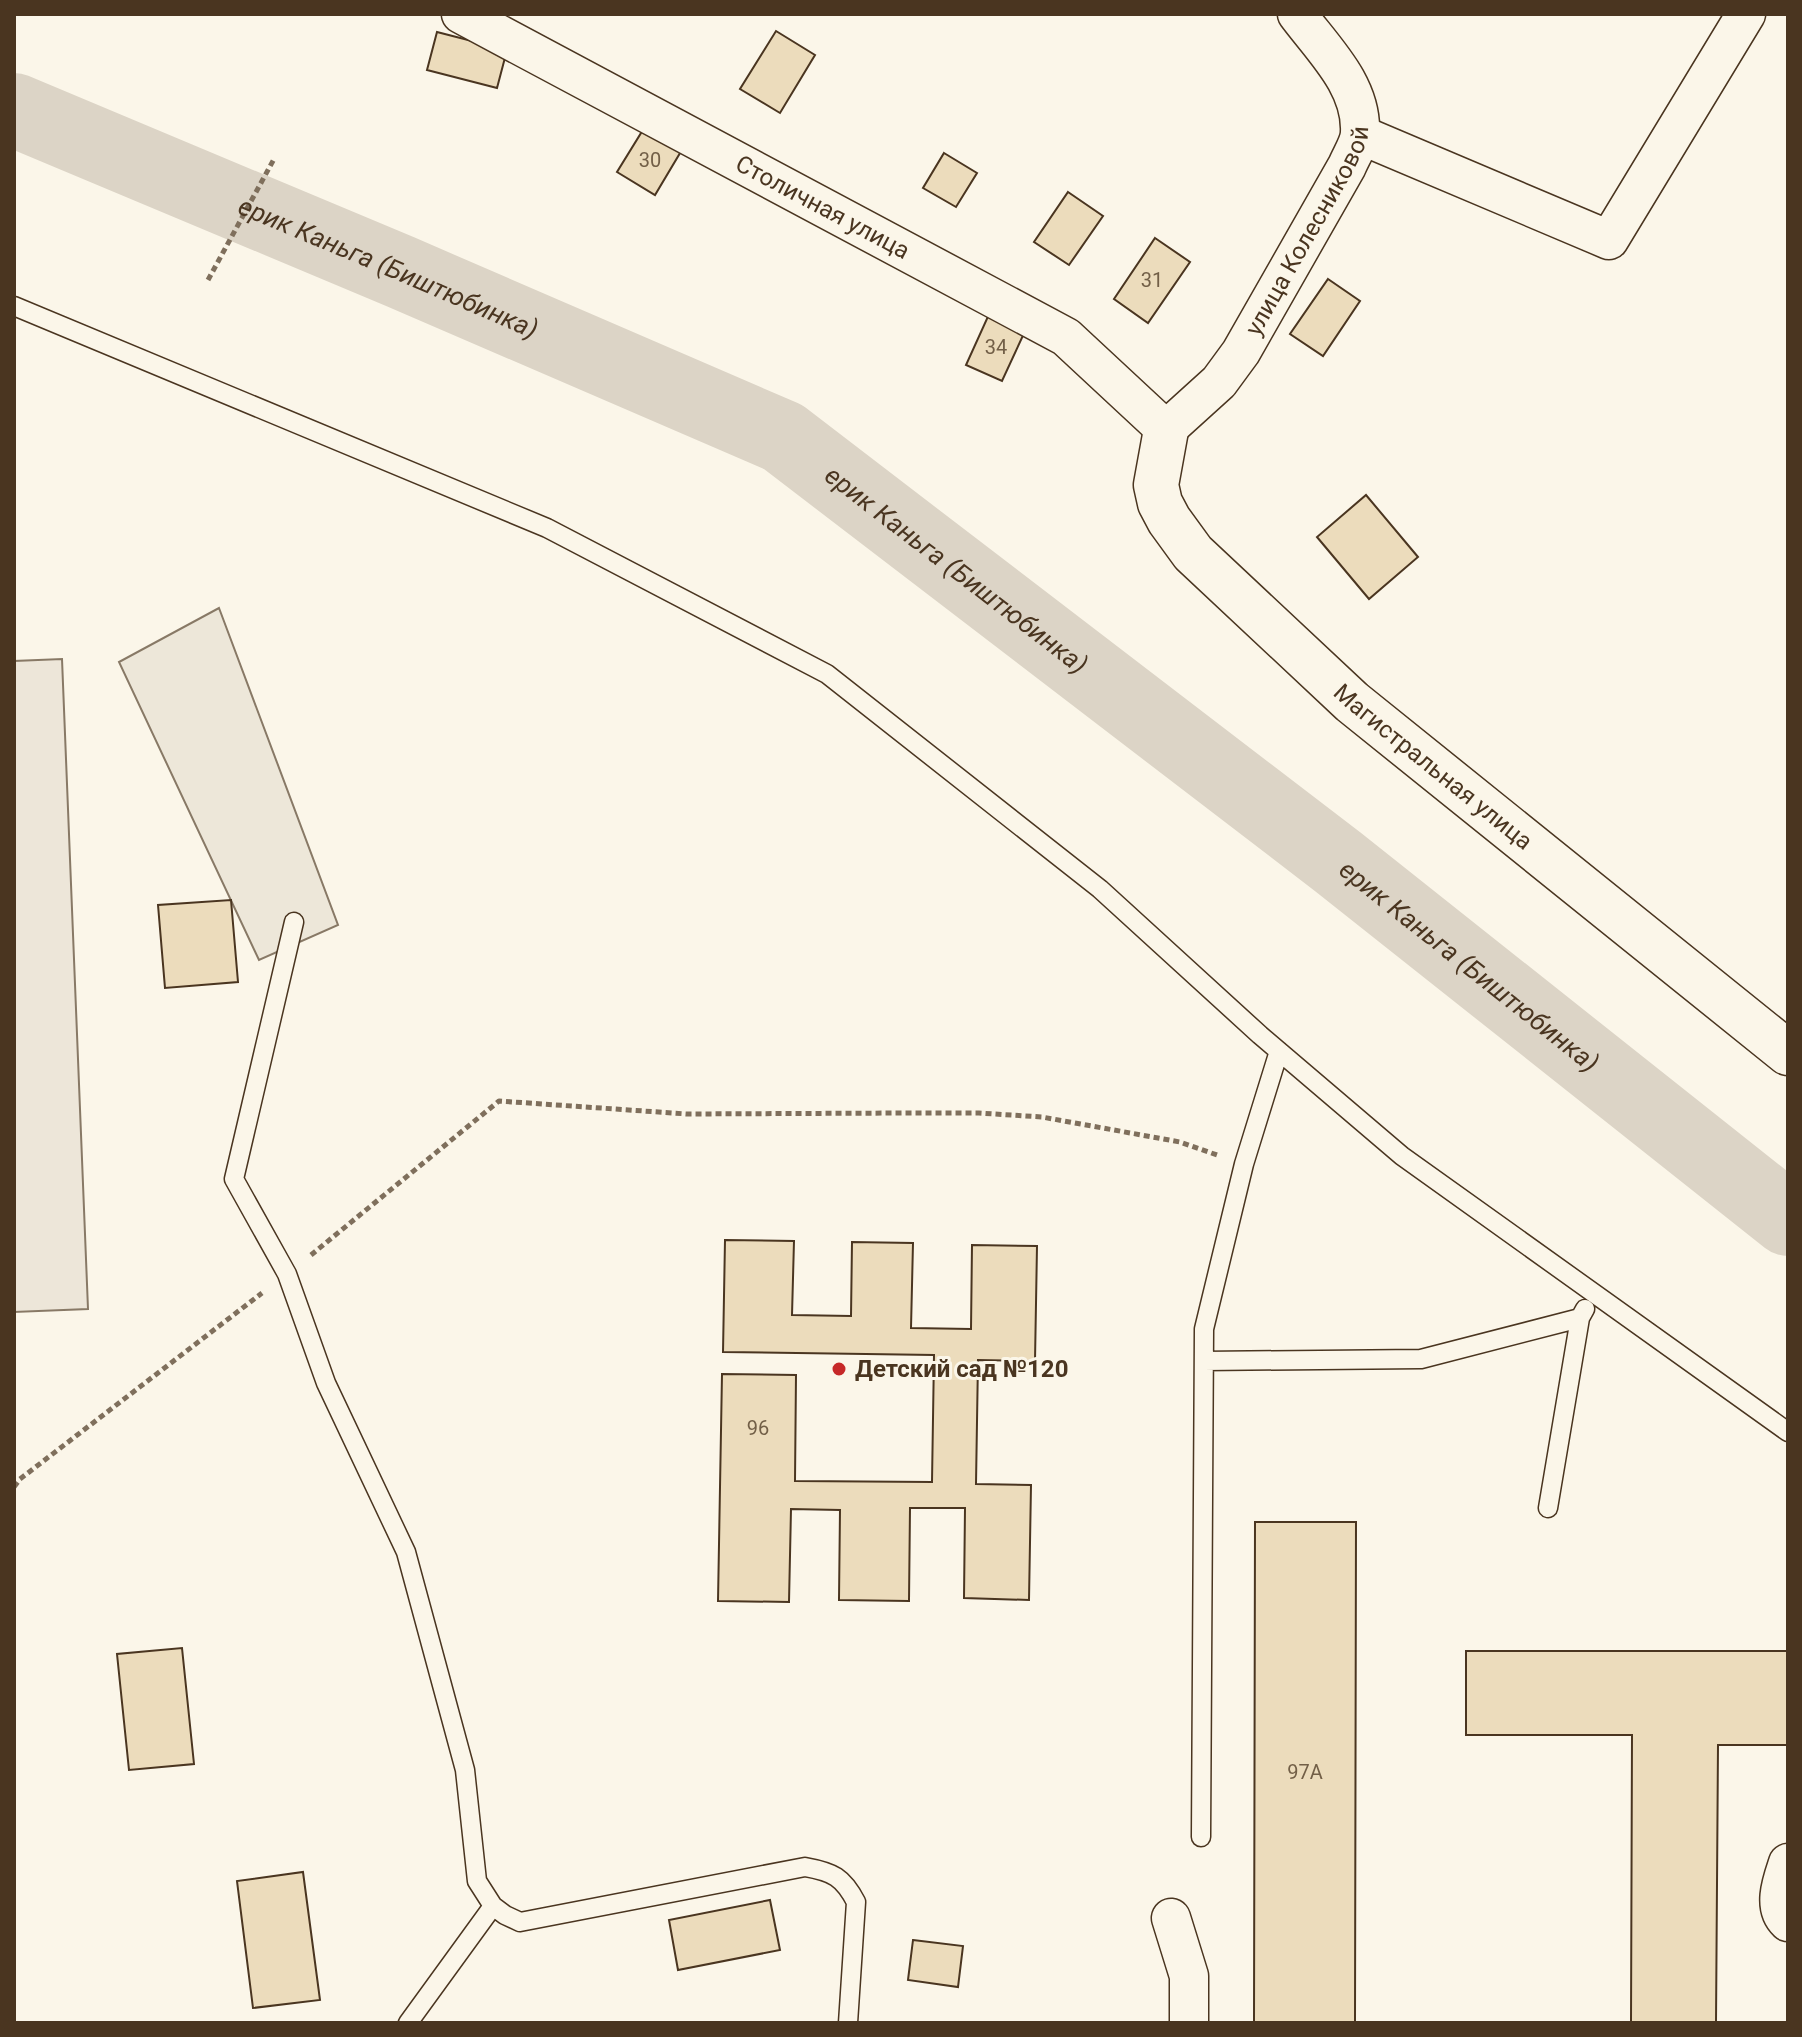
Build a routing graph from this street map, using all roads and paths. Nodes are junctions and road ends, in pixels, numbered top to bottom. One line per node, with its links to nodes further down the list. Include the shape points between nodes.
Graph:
1 (461, 14): 8 (street, Столичная улица, via 1066,337)
2 (1297, 14): 4 (street, улица Колесниковой, via 1349,82)
3 (1746, 14): 4 (street, via 1609,240)
4 (1361, 135): 8 (street, улица Колесниковой, via 1241,352 1219,382)
5 (274, 159): 6 (path)
6 (208, 280)
7 (14, 306): 10 (lane, via 547,528 827,674 1100,889)
8 (1166, 430): 11 (street, Магистральная улица, via 1156,485 1164,511 1193,553 1352,702)
9 (294, 922): 13 (lane, via 234,1179)
10 (1279, 1051): 12 (lane); 14 (lane, via 1402,1156)
11 (1788, 1053)
12 (1244, 1164): 13 (path, via 1180,1142 1042,1117 687,1114 499,1101); 16 (lane, via 1204,1329)
13 (287, 1274): 18 (path); 22 (lane, via 326,1383 406,1552 465,1770 477,1881)
14 (1593, 1293): 15 (lane); 17 (lane)
15 (1580, 1318): 16 (lane, via 1421,1359); 19 (lane)
16 (1204, 1361): 20 (lane)
17 (1788, 1432)
18 (14, 1487)
19 (1548, 1508)
20 (1201, 1837)
21 (1788, 1863): 24 (street, via 1779,1899)
22 (493, 1906): 25 (lane); 26 (lane, via 520,1922 805,1867 822,1870 839,1877 856,1902)
23 (1171, 1918): 27 (street, via 1189,1976)
24 (1788, 1922)
25 (408, 2023)
26 (848, 2023)
27 (1189, 2023)

